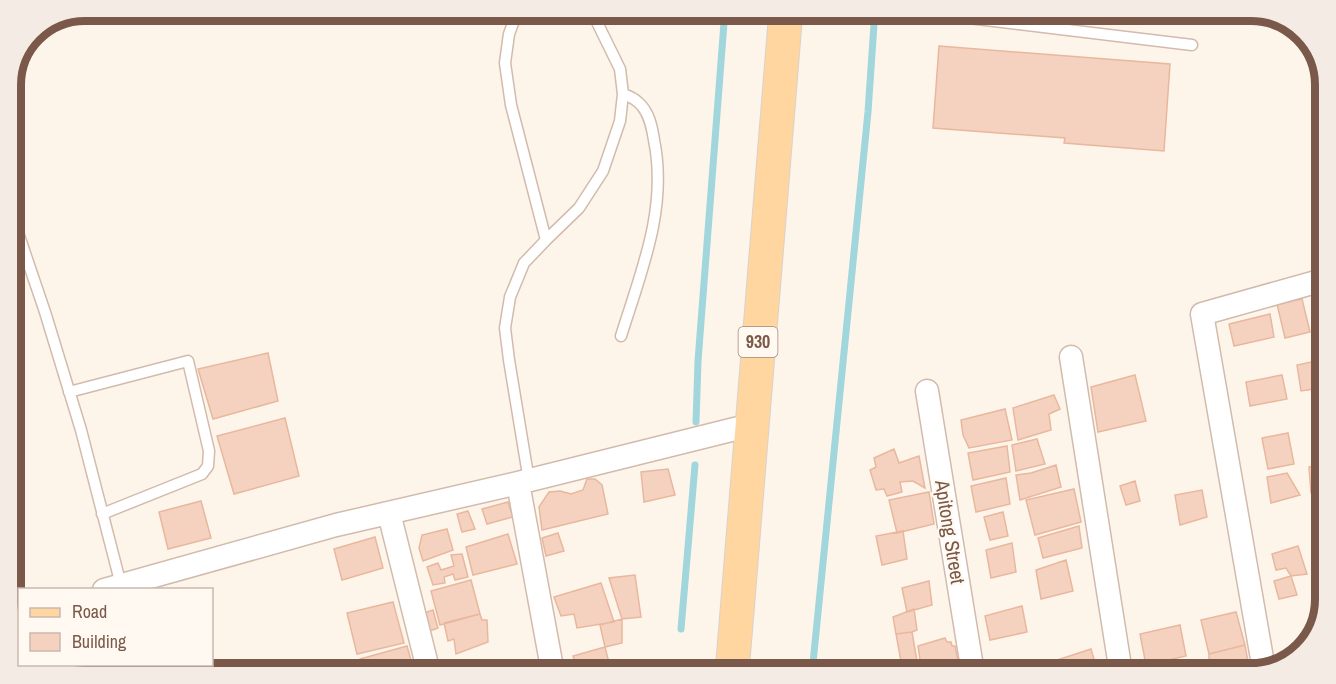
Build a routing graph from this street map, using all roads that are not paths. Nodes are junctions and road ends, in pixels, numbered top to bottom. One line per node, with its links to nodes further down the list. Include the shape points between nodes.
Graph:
1 (514, 21): 7 (lane, via 505,63 511,105)
2 (596, 21): 6 (lane, via 620,69)
3 (785, 21): 14 (main road, 930)
4 (993, 21): 5 (lane)
5 (1192, 45)
6 (623, 94): 7 (lane, via 620,121 603,171 579,208); 10 (lane, via 638,101 645,110 656,150 659,184 652,236)
7 (546, 240): 15 (lane, via 524,263 510,297 505,328)
8 (21, 241): 13 (lane)
9 (1315, 282): 19 (street, via 1202,314)
10 (621, 336)
11 (1071, 357): 24 (street)
12 (927, 391): 23 (street, Apitong Street)
13 (69, 392): 17 (lane); 17 (lane, via 188,361 209,451 208,466 202,474)
14 (751, 425): 15 (street); 22 (main road, 930)
15 (524, 482): 16 (street); 21 (street)
16 (389, 513): 18 (street); 20 (street)
17 (102, 514): 18 (lane)
18 (112, 587)
19 (1263, 662)
20 (426, 663)
21 (551, 663)
22 (733, 663)
23 (971, 663)
24 (1119, 663)

